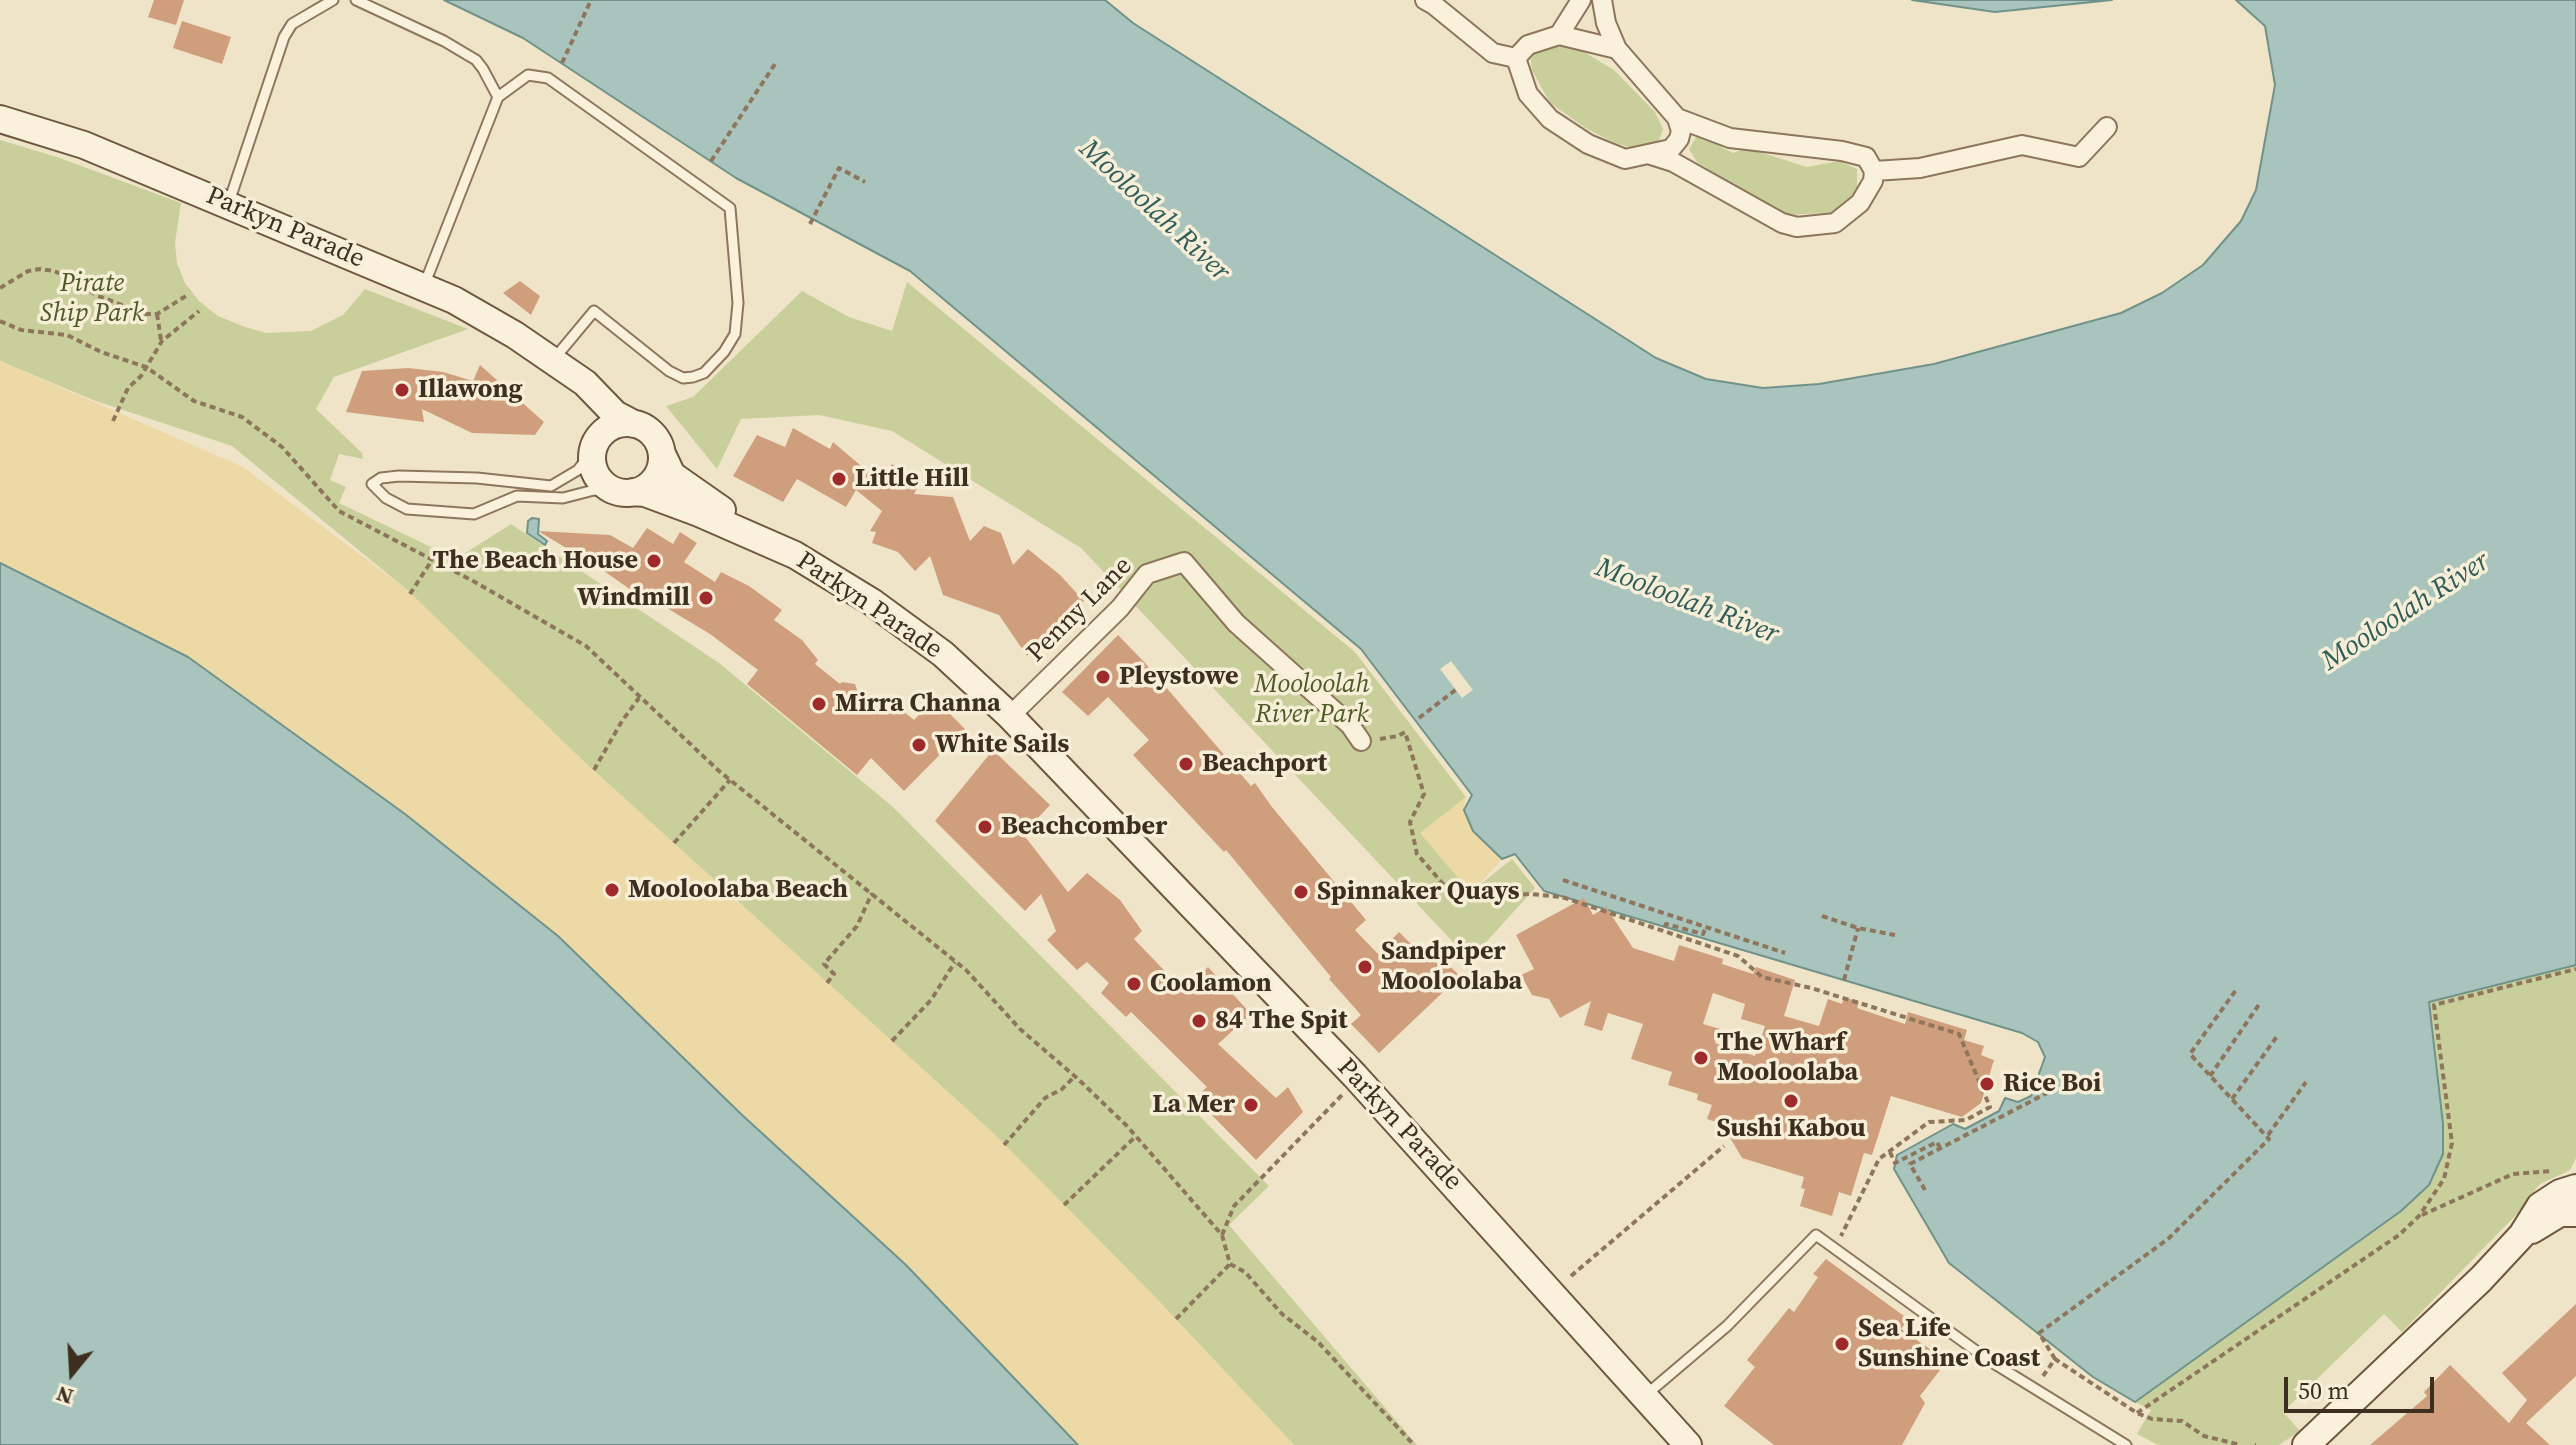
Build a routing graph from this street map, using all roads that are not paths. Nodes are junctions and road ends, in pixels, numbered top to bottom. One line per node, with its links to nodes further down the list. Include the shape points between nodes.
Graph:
1 (333, 0): 15 (lane, via 292,24 284,37)
2 (356, 0): 9 (lane, via 476,60)
3 (1425, 0): 8 (street, via 1493,53)
4 (1581, 0): 6 (street)
5 (1602, 0): 7 (street)
6 (1559, 35): 7 (street); 8 (street, via 1528,45)
7 (1617, 49): 10 (street)
8 (1516, 58): 13 (street, via 1528,94 1550,119 1588,144 1625,159)
9 (498, 97): 16 (lane); 17 (lane, via 528,75 548,78 730,208 738,303 735,334 704,373 683,378 669,371 594,311)
10 (1677, 118): 13 (street, via 1679,139 1671,149); 14 (street, via 1730,138 1866,157)
11 (0, 119): 15 (street, Parkyn Parade, via 69,139)
12 (2107, 127): 14 (street, via 2079,157 2022,145 1920,168)
13 (1651, 155): 14 (street, via 1797,227 1835,223 1860,203)
14 (1874, 171)
15 (229, 204): 16 (street, Parkyn Parade)
16 (423, 286): 17 (street, Parkyn Parade, via 486,318)
17 (554, 364): 18 (street, Parkyn Parade); 19 (street, Parkyn Parade, via 589,406 597,425)
18 (634, 424): 19 (street, via 611,427); 20 (street, via 650,431)
19 (595, 445): 21 (street, via 596,473 603,483); 21 (lane, via 578,470 551,486 399,476 372,484 407,509 474,514 517,496)
20 (662, 454): 21 (street, via 656,479); 22 (street, Parkyn Parade, via 680,482)
21 (625, 492): 22 (street, Parkyn Parade, via 651,495)
22 (768, 541): 23 (street, Parkyn Parade, via 872,602 943,654)
23 (1010, 716): 24 (street, Penny Lane, via 1120,608 1147,574 1184,562 1236,623 1350,725); 28 (street, Parkyn Parade, via 1355,1076)
24 (1361, 741)
25 (2569, 1180): 27 (street, via 2540,1206)
26 (2576, 1213): 27 (street, via 2560,1213)
27 (2522, 1235): 31 (street)
28 (1645, 1397): 29 (street, Parkyn Parade); 30 (lane, via 1727,1326 1816,1235 1990,1361)
29 (1688, 1445)
30 (2126, 1445)
31 (2306, 1445)

